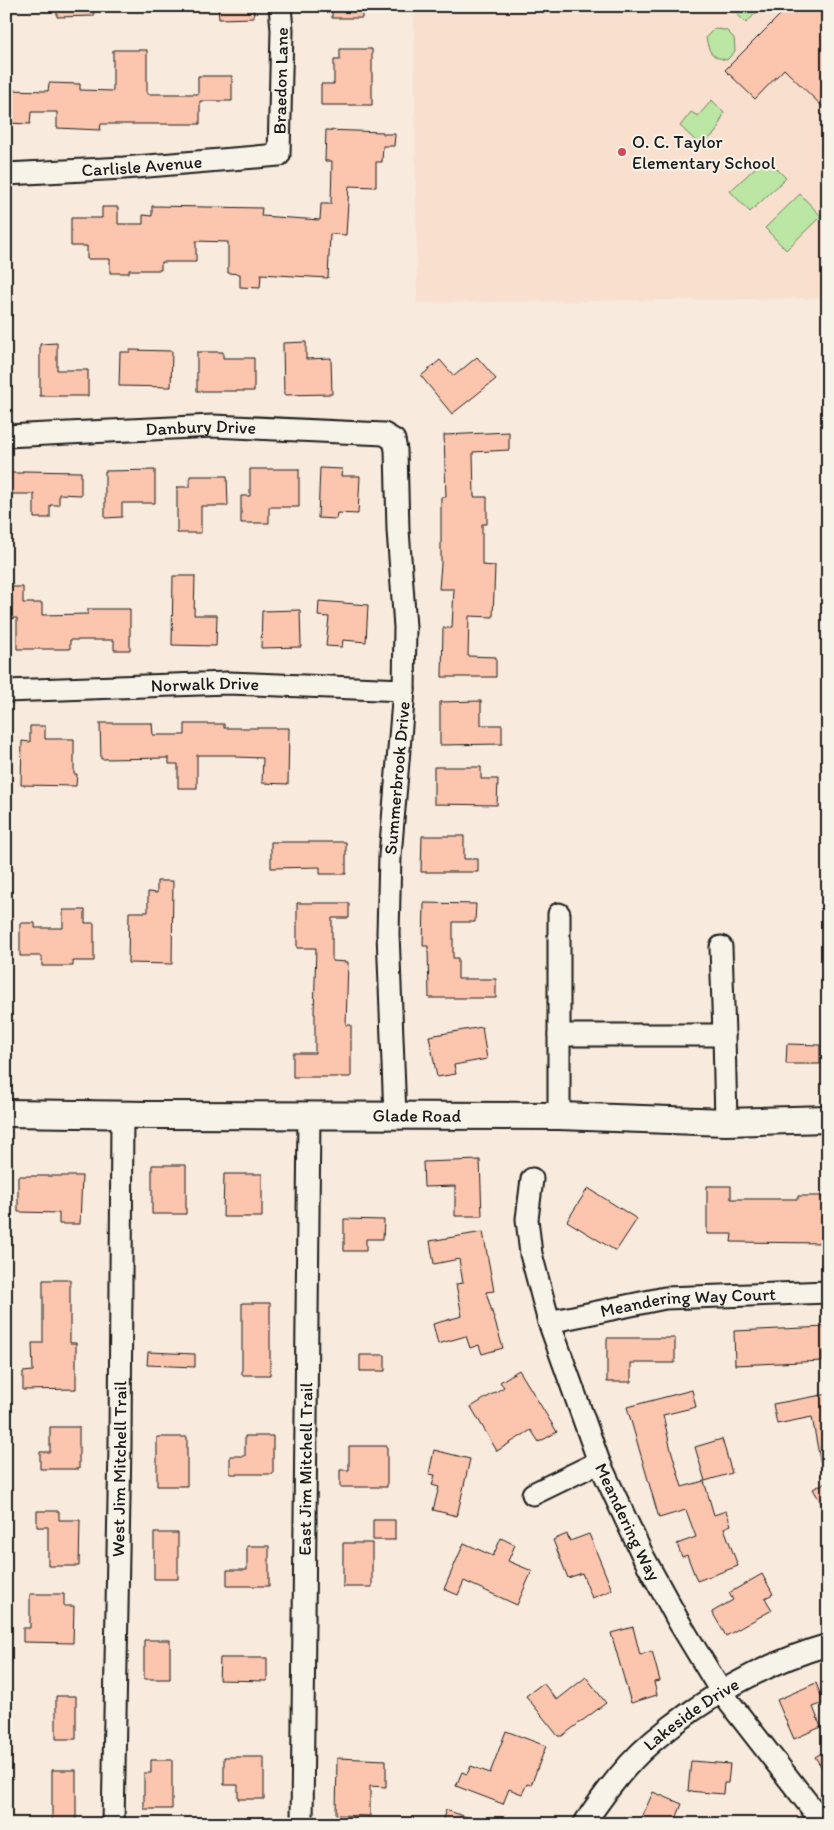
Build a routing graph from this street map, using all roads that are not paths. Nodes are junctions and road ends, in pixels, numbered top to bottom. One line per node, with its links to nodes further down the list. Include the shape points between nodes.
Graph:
1 (280, 6): 2 (street, Braedon Lane)
2 (278, 155): 3 (street, Carlisle Avenue)
3 (6, 174)
4 (6, 436): 5 (street, Danbury Drive, via 213,426 384,434)
5 (394, 440): 6 (street, Summerbrook Drive, via 405,627)
6 (404, 690): 7 (street, Norwalk Drive, via 228,683); 15 (street, Summerbrook Drive, via 390,856 388,933)
7 (6, 691)
8 (559, 914): 10 (street)
9 (721, 947): 11 (street)
10 (559, 1035): 11 (street); 16 (street)
11 (724, 1035): 18 (street)
12 (6, 1113): 13 (main road, Glade Road)
13 (122, 1114): 14 (main road, Glade Road); 26 (street, West Jim Mitchell Trail)
14 (309, 1115): 15 (main road, Glade Road); 27 (street, East Jim Mitchell Trail)
15 (394, 1116): 16 (main road, Glade Road)
16 (559, 1116): 18 (main road, Glade Road)
17 (828, 1119): 18 (main road, Glade Road)
18 (726, 1122)
19 (532, 1179): 21 (street, Meandering Way, via 527,1219 530,1254)
20 (828, 1292): 21 (street, Meandering Way Court, via 665,1298)
21 (549, 1322): 22 (street, Meandering Way)
22 (600, 1462): 23 (street); 25 (street, Meandering Way, via 643,1556 678,1622)
23 (533, 1494)
24 (828, 1645): 25 (street, Lakeside Drive, via 748,1677)
25 (722, 1693): 28 (street, Lakeside Drive, via 651,1742 624,1770); 29 (street, Meandering Way)
26 (113, 1824)
27 (302, 1824)
28 (584, 1824)
29 (824, 1824)

